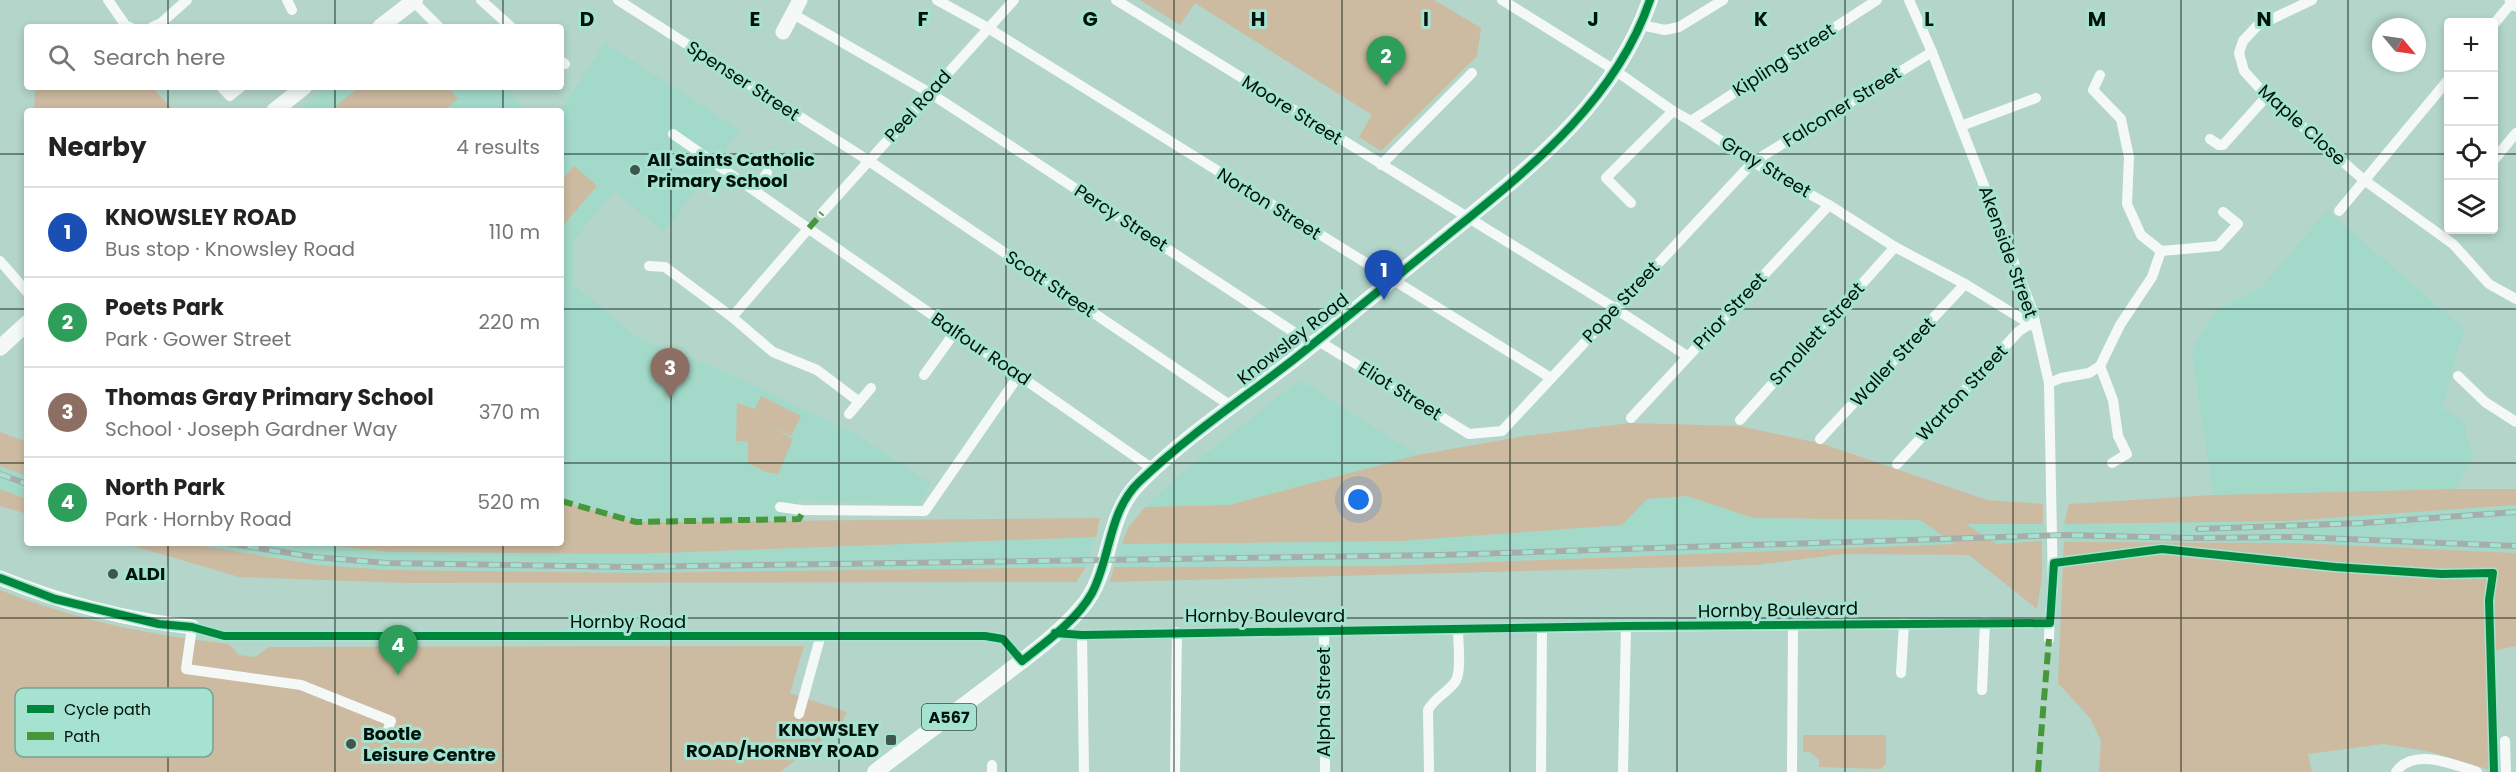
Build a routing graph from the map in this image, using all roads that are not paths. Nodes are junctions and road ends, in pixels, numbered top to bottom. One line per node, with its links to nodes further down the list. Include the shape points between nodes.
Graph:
1 (108, 0): 19 (street)
2 (187, 0): 20 (street)
3 (481, 0): 23 (street)
4 (618, 0): 46 (street, Spenser Street)
5 (800, 0): 17 (street)
6 (937, 0): 25 (street, Norton Street)
7 (1014, 0): 25 (street, Peel Road)
8 (1116, 0): 48 (street, Moore Street)
9 (1502, 0): 28 (street, Gray Street)
10 (1650, 0): 24 (main road, Knowsley Road / A567)
11 (1723, 0): 24 (street, via 1679,27 1665,30)
12 (1877, 0): 40 (street, Kipling Street)
13 (1909, 0): 27 (street, Akenside Street)
14 (2312, 0): 36 (street, Maple Close, via 2257,26 2242,41 2239,53 2244,71)
15 (414, 1): 21 (main road); 22 (street)
16 (2514, 2): 18 (street)
17 (793, 14): 26 (street); 35 (street, Percy Street)
18 (2498, 19)
19 (125, 24)
20 (161, 24)
21 (384, 24)
22 (436, 24)
23 (508, 24)
24 (1641, 25): 28 (main road, Knowsley Road / A567)
25 (988, 28): 35 (street, Peel Road); 63 (street, Norton Street)
26 (783, 32)
27 (1932, 52): 41 (street, Akenside Street); 47 (street, Falconer Street)
28 (1616, 71): 39 (street, Gray Street); 57 (main road, Knowsley Road / A567, via 1559,140)
29 (1472, 74): 48 (street)
30 (2100, 75): 60 (street, via 2094,90 2121,118 2129,157 2127,204 2141,236)
31 (2444, 85): 50 (street)
32 (224, 90): 33 (street, via 230,96)
33 (237, 90)
34 (300, 90): 38 (main road)
35 (930, 93): 46 (street, Peel Road); 72 (street, Percy Street)
36 (2267, 96): 44 (street, via 2223,145); 50 (street, Maple Close)
37 (2036, 98): 41 (street)
38 (278, 108)
39 (1673, 111): 40 (street, Gray Street); 52 (street, via 1606,178)
40 (1691, 121): 47 (street, Gray Street)
41 (1961, 126): 70 (street, Akenside Street, via 2032,309)
42 (2516, 133): 45 (street)
43 (673, 134): 51 (street, Balfour Road)
44 (2210, 139)
45 (2498, 154)
46 (869, 161): 56 (street, Peel Road); 83 (street, Scott Street)
47 (1753, 162): 53 (street, Gray Street); 67 (street, Pope Street)
48 (1381, 165): 57 (street, Moore Street)
49 (767, 173): 51 (street)
50 (2364, 180): 54 (street); 66 (street, Maple Close, via 2453,244 2489,284)
51 (756, 190): 58 (street, Balfour Road)
52 (1631, 203)
53 (1829, 205): 59 (street, Gray Street); 74 (street, Prior Street)
54 (2339, 211)
55 (2223, 212): 60 (street, via 2238,224 2218,246)
56 (822, 213)
57 (1468, 218): 63 (main road, Knowsley Road / A567); 67 (street, Moore Street)
58 (809, 228): 68 (street); 71 (street, Balfour Road)
59 (1895, 247): 64 (street, Gray Street); 86 (street, Smollett Street)
60 (2162, 251): 75 (street, via 2152,277 2120,325)
61 (0, 261): 65 (street)
62 (649, 266): 68 (street, via 665,267)
63 (1391, 280): 72 (main road, Knowsley Road / A567); 79 (street, Norton Street)
64 (1965, 284): 70 (street, Gray Street); 89 (street, Waller Street)
65 (24, 289)
66 (2516, 299)
67 (1616, 309): 74 (street, Moore Street); 79 (street, Pope Street)
68 (732, 317): 82 (street, via 772,352 817,370)
69 (24, 326): 73 (main road)
70 (2032, 326): 80 (street, Akenside Street); 91 (street, Warton Street, via 2019,331)
71 (955, 332): 76 (street); 77 (street, Balfour Road)
72 (1315, 342): 83 (main road, Knowsley Road / A567); 88 (street, Eliot Street, via 1469,434)
73 (0, 348)
74 (1687, 356): 85 (street, Prior Street)
75 (2100, 366): 80 (street, via 2089,373); 90 (street, via 2114,400 2118,436 2127,454)
76 (924, 375)
77 (1019, 375): 92 (street, Balfour Road); 93 (street, via 925,512)
78 (2458, 376): 87 (street, via 2485,402)
79 (1551, 378): 88 (street, Pope Street, via 1502,431)
80 (2049, 383): 95 (street, Akenside Street)
81 (871, 388): 82 (street)
82 (858, 401): 84 (street)
83 (1230, 406): 92 (main road, Knowsley Road / A567)
84 (849, 414)
85 (1631, 418)
86 (1740, 420)
87 (2516, 422)
88 (1485, 434)
89 (1820, 439)
90 (2112, 463)
91 (1897, 464)
92 (1153, 469): 107 (main road, Knowsley Road / A567, via 1122,505 1092,592 1082,608)
93 (780, 507)
94 (0, 578): 100 (street, via 55,599 159,624)
95 (2053, 589)
96 (1985, 622): 97 (street, Hornby Boulevard); 111 (street, Hornby Boulevard, via 2050,617); 114 (street)
97 (1904, 623): 98 (street, Hornby Boulevard); 113 (street)
98 (1793, 625): 99 (street, Hornby Boulevard); 125 (street)
99 (1626, 626): 103 (street, Hornby Boulevard); 124 (street)
100 (192, 627): 116 (street, via 186,669 301,685 391,722)
101 (1476, 628): 104 (street, Hornby Boulevard)
102 (1494, 628): 103 (street, Hornby Boulevard)
103 (1542, 628): 123 (street)
104 (1458, 630): 105 (street, Hornby Boulevard); 122 (street, via 1456,682 1428,710)
105 (1324, 631): 106 (street, Hornby Boulevard); 121 (street, Alpha Street)
106 (1177, 632): 108 (street, Hornby Boulevard); 120 (street)
107 (1055, 633): 108 (street, Hornby Boulevard); 112 (main road, Knowsley Road / A567)
108 (1082, 635): 119 (street)
109 (224, 636): 110 (street, Hornby Road)
110 (820, 638): 112 (street, Hornby Road, via 985,636 1003,639); 115 (street)
111 (2049, 639)
112 (1022, 661): 118 (main road, Knowsley Road / A567)
113 (1901, 673)
114 (1982, 690)
115 (799, 714)
116 (386, 735)
117 (2505, 741): 128 (street)
118 (875, 772)
119 (1084, 772)
120 (1175, 772)
121 (1325, 772)
122 (1429, 772)
123 (1541, 772)
124 (1623, 772)
125 (1792, 772)
126 (2396, 772): 127 (street, via 2414,758)
127 (2477, 772)
128 (2506, 772)

